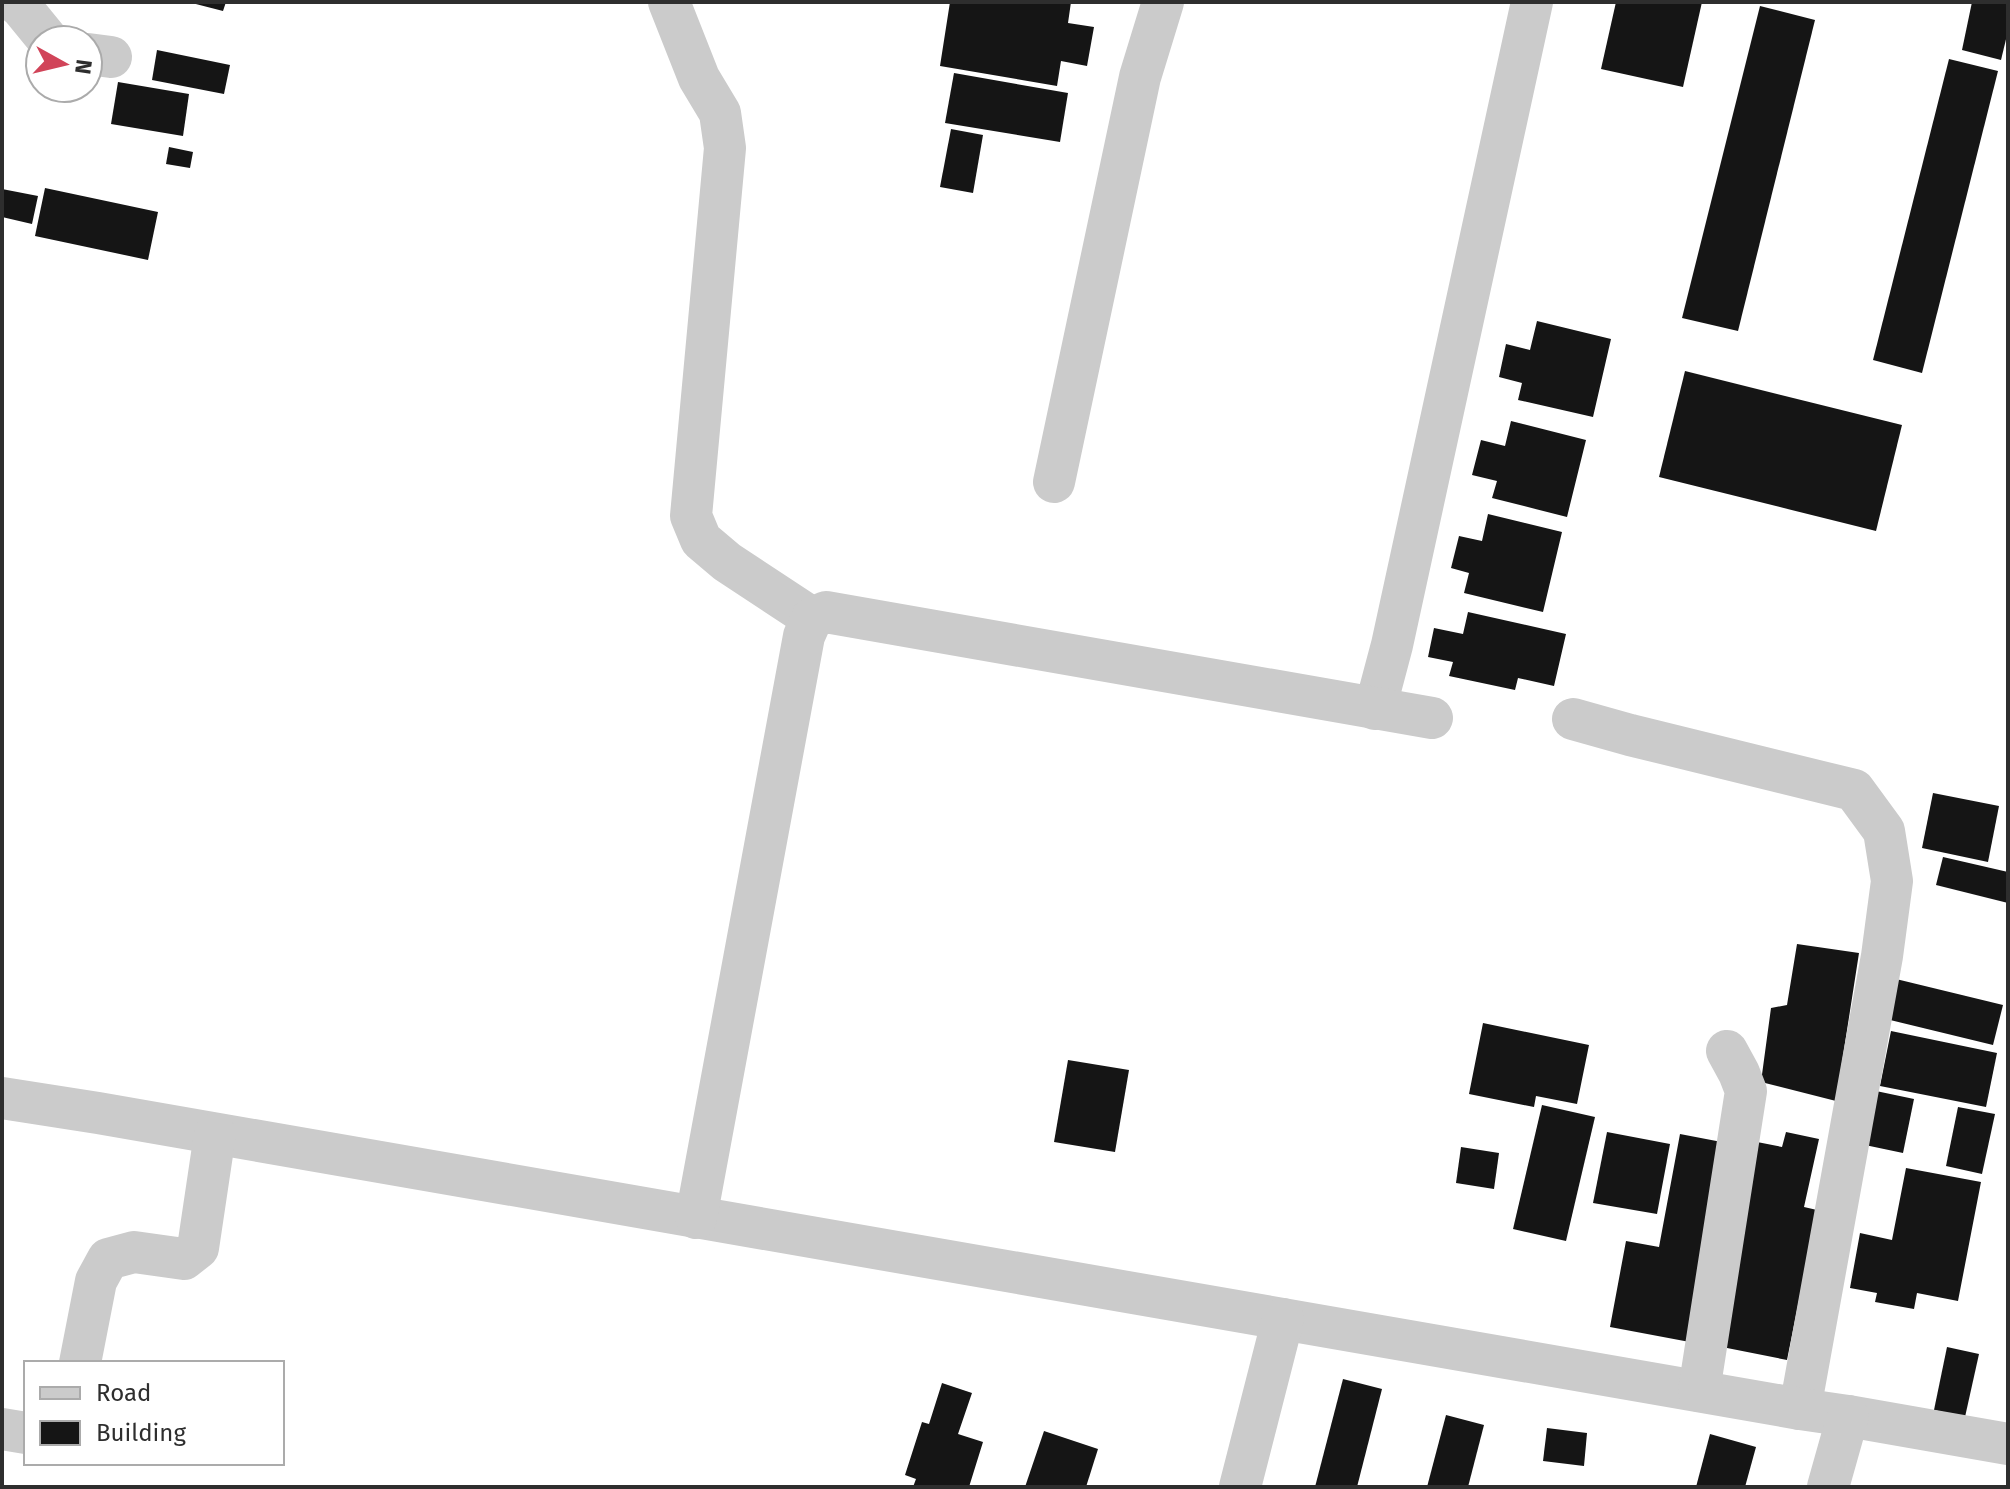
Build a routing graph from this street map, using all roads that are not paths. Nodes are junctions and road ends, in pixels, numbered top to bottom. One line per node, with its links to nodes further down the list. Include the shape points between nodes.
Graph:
1 (15, 2): 5 (street)
2 (669, 2): 7 (street, via 699,78 720,113 725,148 691,516 701,540 727,562)
3 (1163, 2): 6 (street, via 1140,77)
4 (1532, 2): 8 (street)
5 (35, 24)
6 (1054, 482)
7 (812, 618): 8 (street, via 826,612); 14 (street, via 804,636)
8 (1375, 709): 9 (street)
9 (1432, 718)
10 (1573, 719): 18 (street, via 1854,790 1884,831 1892,881 1882,956)
11 (1727, 1051): 17 (street, via 1746,1091)
12 (2, 1098): 13 (street)
13 (215, 1134): 14 (street); 16 (street, via 198,1248 184,1259 134,1252 108,1259 96,1281)
14 (696, 1218): 15 (street)
15 (1283, 1319): 17 (street); 23 (street)
16 (80, 1361)
17 (1699, 1391): 18 (street)
18 (1800, 1409): 19 (street)
19 (1848, 1416): 22 (street); 24 (street)
20 (2, 1429): 21 (street)
21 (24, 1433)
22 (2008, 1444)
23 (1240, 1487)
24 (1828, 1487)

